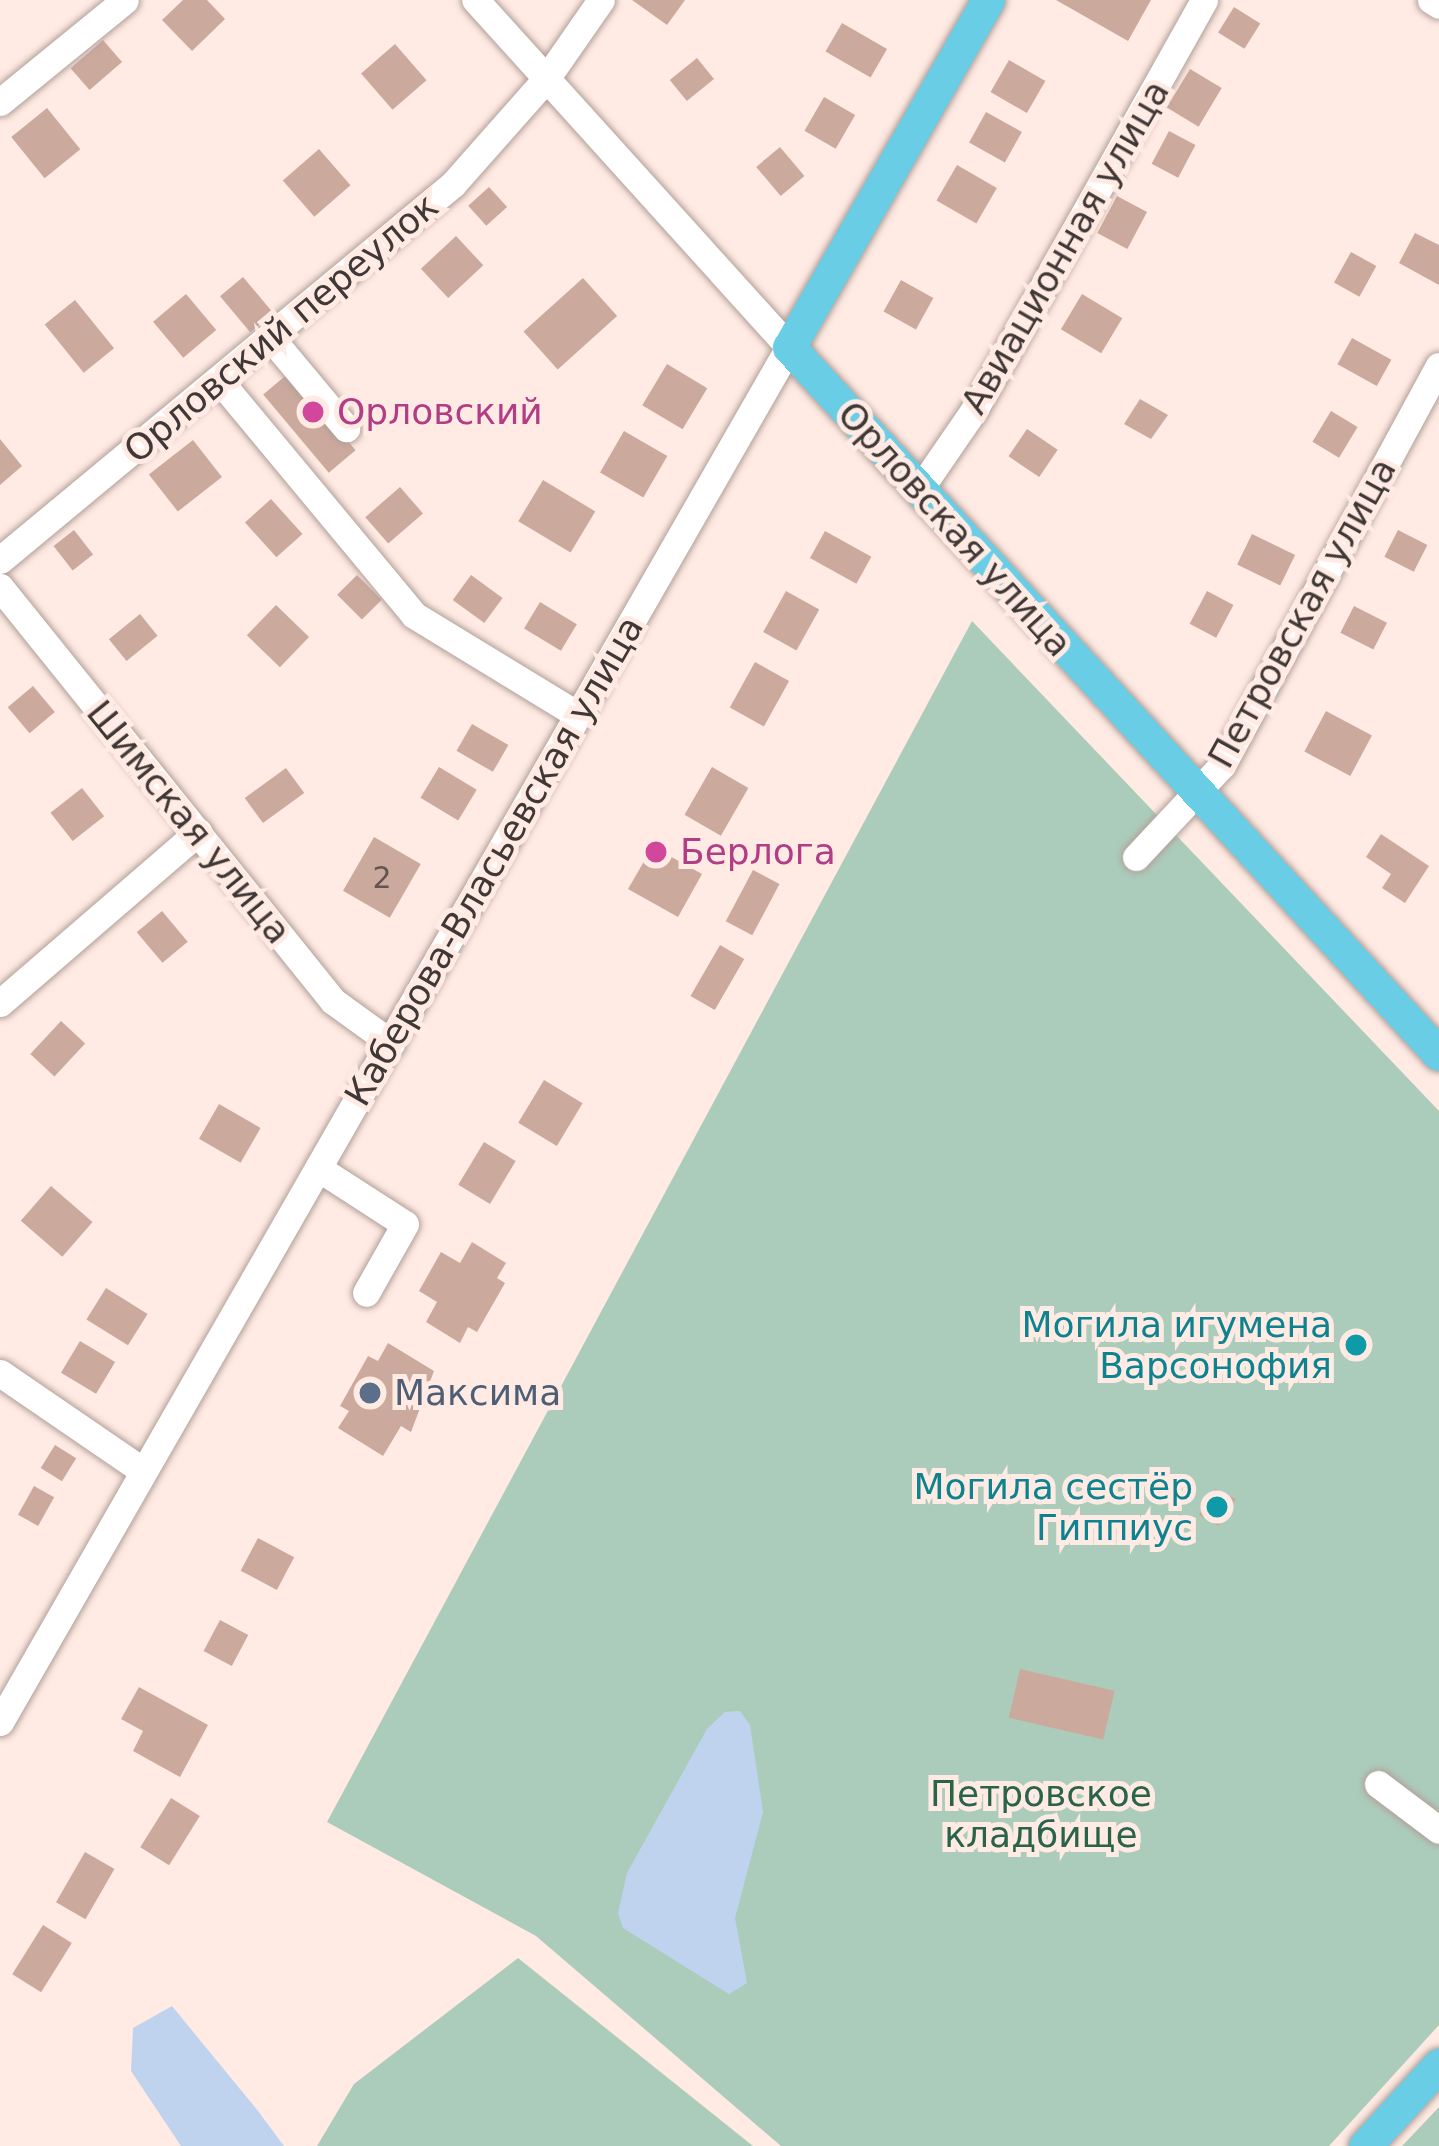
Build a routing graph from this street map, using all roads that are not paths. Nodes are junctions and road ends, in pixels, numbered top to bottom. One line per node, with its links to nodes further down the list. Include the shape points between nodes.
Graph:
1 (125, 0): 9 (street)
2 (475, 0): 8 (street, Орловская улица)
3 (601, 0): 8 (street, Орловский переулок)
4 (988, 0): 11 (main road, Каберова-Власьевская улица)
5 (1204, 0): 15 (street, Авиационная улица, via 974,410)
6 (1431, 0): 7 (street)
7 (1439, 5)
8 (546, 80): 10 (street, Орловский переулок, via 453,184); 11 (street, Орловская улица)
9 (0, 102)
10 (270, 337): 13 (street, Орловский переулок); 14 (street)
11 (789, 347): 15 (main road, Орловская улица); 18 (street, Каберова-Власьевская улица)
12 (1439, 366): 19 (street, Петровская улица, via 1222,764)
13 (219, 380): 16 (street, Орловский переулок); 18 (street, via 414,615)
14 (346, 428)
15 (919, 490): 19 (main road, Орловская улица)
16 (0, 560)
17 (0, 587): 20 (street, Шимская улица)
18 (578, 715): 23 (street, Каберова-Власьевская улица)
19 (1197, 794): 21 (street, Петровская улица); 24 (main road, Орловская улица)
20 (198, 832): 22 (street); 23 (street, Шимская улица, via 333,1001)
21 (1136, 857)
22 (0, 1003)
23 (391, 1043): 25 (street, Каберова-Власьевская улица)
24 (1439, 1054)
25 (318, 1168): 26 (street, via 405,1224); 28 (street, Каберова-Власьевская улица)
26 (366, 1293)
27 (2, 1380): 28 (street)
28 (143, 1471): 29 (street, Каберова-Власьевская улица)
29 (0, 1722)
30 (1378, 1784): 31 (street)
31 (1439, 1830)
32 (1439, 2065): 33 (main road)
33 (1364, 2146)

